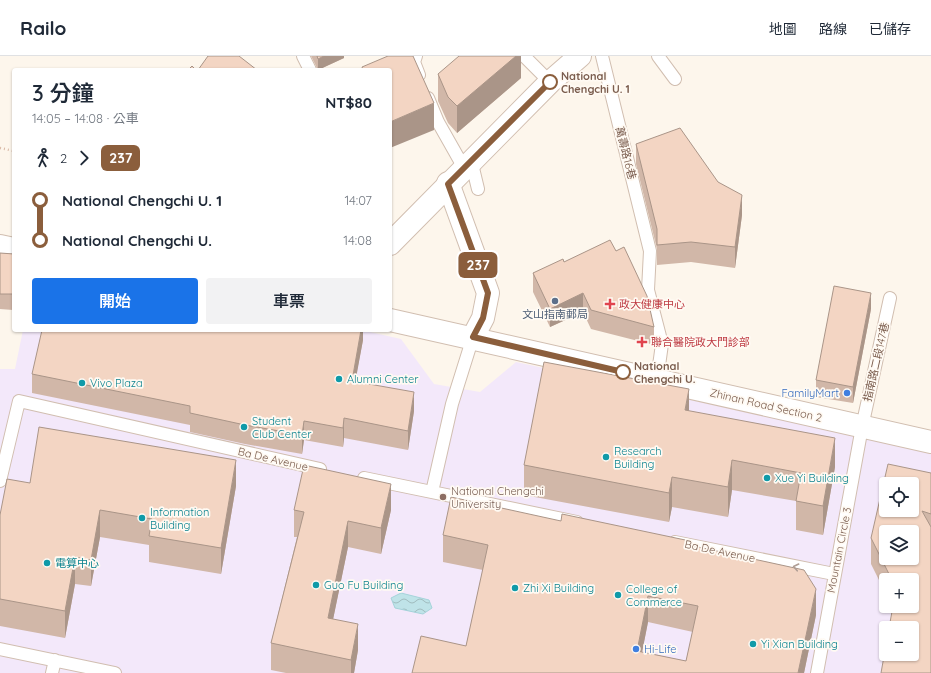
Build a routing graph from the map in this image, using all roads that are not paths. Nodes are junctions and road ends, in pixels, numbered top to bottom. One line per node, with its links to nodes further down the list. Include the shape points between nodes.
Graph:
1 (303, 56): 7 (lane)
2 (416, 56): 10 (lane, via 414,62 438,122)
3 (524, 56): 9 (lane)
4 (580, 56): 9 (street)
5 (602, 56): 19 (lane, 萬壽路16巷, via 650,251 648,290 662,344)
6 (658, 56): 8 (lane)
7 (309, 68)
8 (675, 79)
9 (550, 82): 10 (street)
10 (467, 164): 11 (street); 12 (lane)
11 (448, 184): 13 (street); 18 (street, via 488,293 483,318)
12 (478, 189)
13 (392, 242)
14 (0, 246): 15 (street)
15 (12, 249)
16 (890, 298): 20 (lane, 指南路二段147巷)
17 (392, 320): 18 (street, Zhinan Road Section 2)
18 (473, 337): 19 (street, Zhinan Road Section 2); 25 (lane, via 452,404)
19 (658, 380): 20 (street, Zhinan Road Section 2)
20 (862, 427): 21 (street, Zhinan Road Section 2); 28 (lane, Mountain Circle 3)
21 (931, 442)
22 (333, 472): 24 (lane, Ba De Avenue, via 19,401)
23 (356, 476): 25 (lane)
24 (0, 481)
25 (432, 492): 26 (lane)
26 (587, 524)
27 (664, 540): 28 (lane, Ba De Avenue, one-way to 27)
28 (834, 574): 33 (lane, Mountain Circle 3)
29 (0, 649): 30 (lane)
30 (55, 660): 31 (lane); 32 (lane)
31 (52, 673)
32 (115, 673)
33 (817, 673)

